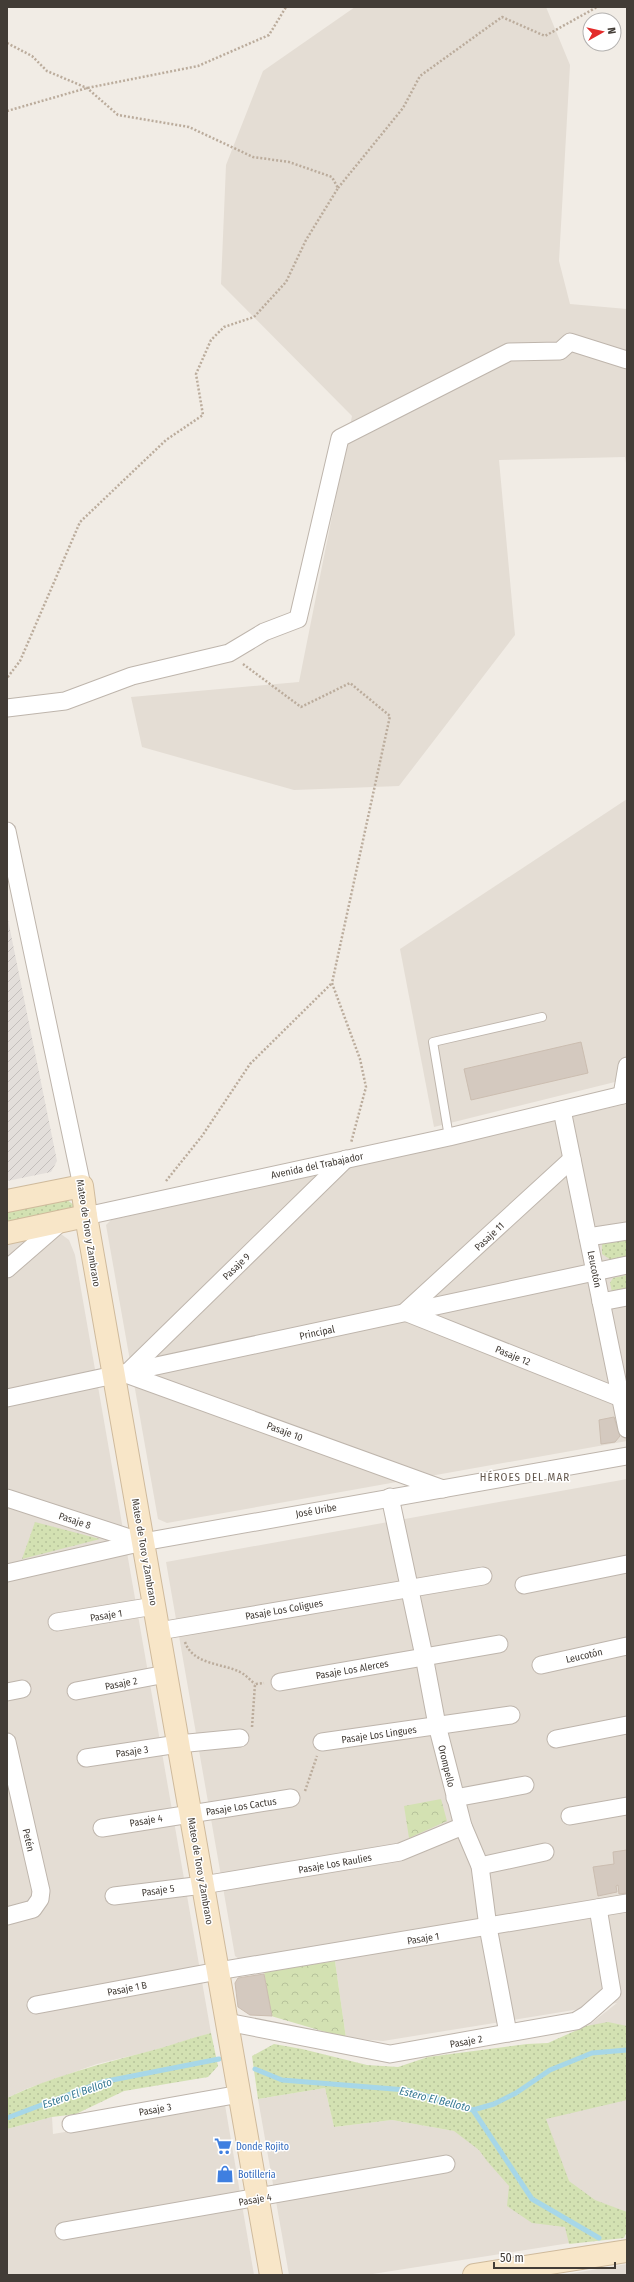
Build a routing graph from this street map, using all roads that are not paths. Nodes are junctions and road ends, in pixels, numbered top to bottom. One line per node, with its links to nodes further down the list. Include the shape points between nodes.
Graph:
1 (627, 360): 2 (street, via 570,342 560,351 509,352 340,438 298,619 264,632 229,653 132,676 65,701)
2 (7, 708)
3 (7, 831): 11 (street, Mateo de Toro y Zambrano)
4 (542, 1017): 8 (lane, via 433,1042)
5 (627, 1066): 6 (street)
6 (624, 1094): 7 (street, Avenida del Trabajador)
7 (562, 1110): 8 (street, Avenida del Trabajador); 10 (street, Leucotón)
8 (449, 1137): 9 (street, Avenida del Trabajador)
9 (346, 1159): 13 (street, Avenida del Trabajador); 24 (street, Pasaje 9)
10 (572, 1159): 17 (street, Leucotón); 23 (street, Pasaje 11)
11 (82, 1186): 12 (street); 13 (street, Mateo de Toro y Zambrano)
12 (7, 1201)
13 (86, 1216): 14 (street, Avenida del Trabajador); 24 (street, Mateo de Toro y Zambrano)
14 (60, 1222): 16 (street, Avenida del Trabajador); 19 (street)
15 (627, 1231): 17 (street)
16 (7, 1233)
17 (588, 1237): 20 (street, Leucotón)
18 (627, 1265): 20 (street, Principal)
19 (7, 1269)
20 (595, 1271): 22 (street, Leucotón); 23 (street, Principal)
21 (627, 1297): 22 (street)
22 (601, 1302): 26 (street, Leucotón)
23 (405, 1312): 24 (street, Principal); 26 (street, Pasaje 12)
24 (120, 1375): 25 (street, Principal); 29 (street, Pasaje 10); 32 (street, Mateo de Toro y Zambrano)
25 (7, 1398)
26 (621, 1398): 27 (street, Leucotón)
27 (627, 1429)
28 (627, 1456): 29 (street, José Uribe)
29 (443, 1489): 30 (street, José Uribe)
30 (390, 1497): 32 (street, José Uribe); 37 (street, Orompello)
31 (7, 1498): 32 (street, Pasaje 8)
32 (143, 1542): 34 (street, José Uribe); 38 (street, Mateo de Toro y Zambrano)
33 (627, 1564): 36 (street)
34 (7, 1573)
35 (484, 1576): 37 (street, Pasaje Los Coligues)
36 (524, 1585)
37 (409, 1587): 40 (street, Pasaje Los Coligues); 43 (street, Orompello)
38 (154, 1606): 39 (street, Pasaje 1); 40 (street, Mateo de Toro y Zambrano)
39 (57, 1622)
40 (169, 1629): 45 (street, Mateo de Toro y Zambrano)
41 (499, 1644): 43 (street, Pasaje Los Alerces)
42 (627, 1646): 44 (street, Leucotón)
43 (424, 1656): 46 (street, Pasaje Los Alerces); 49 (street, Orompello)
44 (541, 1665)
45 (166, 1674): 47 (street, Pasaje 2); 55 (street, Mateo de Toro y Zambrano)
46 (280, 1682)
47 (76, 1691)
48 (511, 1715): 49 (street, Pasaje Los Lingues)
49 (437, 1725): 54 (street, Pasaje Los Lingues); 59 (street, Orompello)
50 (627, 1725): 52 (street)
51 (240, 1738): 55 (street, Pasaje 3)
52 (556, 1739)
53 (7, 1742): 71 (street, Petén, via 41,1891 40,1899 33,1909)
54 (322, 1742)
55 (178, 1744): 56 (street, Pasaje 3); 61 (street, Mateo de Toro y Zambrano)
56 (86, 1758)
57 (525, 1785): 59 (street)
58 (291, 1798): 61 (street, Pasaje Los Cactus)
59 (455, 1798): 63 (street, Orompello)
60 (627, 1806): 62 (street)
61 (190, 1814): 64 (street, Pasaje 4); 67 (street, Mateo de Toro y Zambrano)
62 (570, 1816)
63 (463, 1826): 66 (street, Orompello); 67 (street, Pasaje Los Raulies, via 400,1852)
64 (102, 1828)
65 (545, 1852): 66 (street)
66 (480, 1866): 72 (street, Orompello)
67 (203, 1885): 68 (street, Pasaje 5); 73 (street, Mateo de Toro y Zambrano)
68 (114, 1896)
69 (627, 1903): 70 (street, Pasaje 1)
70 (598, 1908): 72 (street, Pasaje 1); 76 (street, Pasaje 2, via 612,1992 586,2016 576,2021)
71 (7, 1916)
72 (488, 1927): 73 (street, Pasaje 1); 76 (street, Orompello)
73 (218, 1971): 74 (street, Pasaje 1 B); 75 (street, Mateo de Toro y Zambrano)
74 (36, 2005)
75 (227, 2022): 76 (street, Pasaje 2, via 390,2054); 77 (street, Mateo de Toro y Zambrano)
76 (508, 2033)
77 (240, 2094): 78 (street, Pasaje 3); 80 (street, Mateo de Toro y Zambrano)
78 (71, 2124)
79 (446, 2164): 80 (street, Pasaje 4)
80 (258, 2198): 81 (street, Pasaje 4); 84 (street, Mateo de Toro y Zambrano)
81 (64, 2231)
82 (627, 2251): 83 (street)
83 (508, 2272): 85 (street)
84 (271, 2275)
85 (474, 2275)

